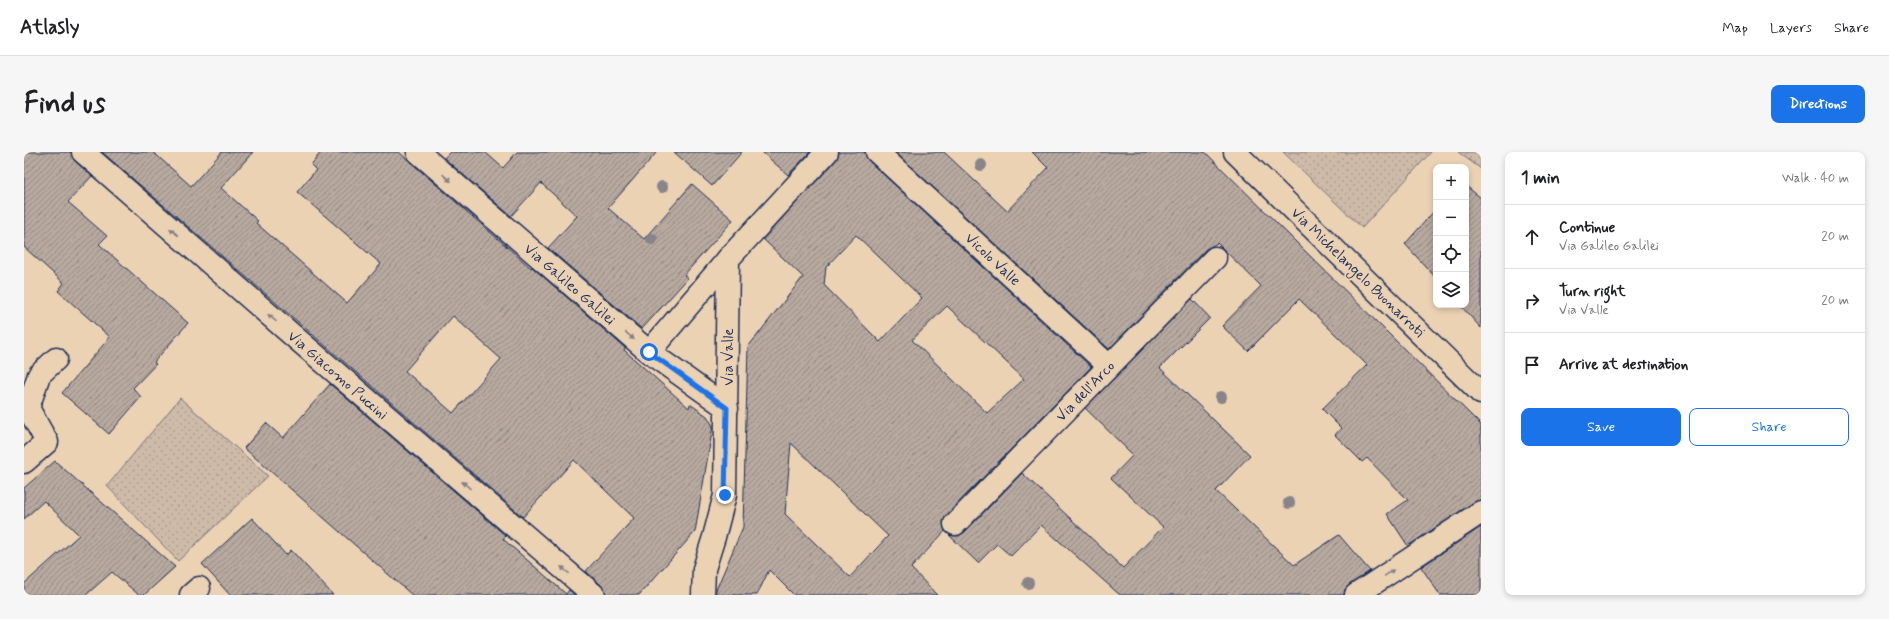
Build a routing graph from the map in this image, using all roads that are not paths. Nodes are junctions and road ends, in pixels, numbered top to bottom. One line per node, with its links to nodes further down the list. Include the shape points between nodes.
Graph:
1 (83, 152): 16 (street, Via Giacomo Puccini, one-way to 1)
2 (418, 152): 8 (street, Via Galileo Galilei, one-way to 8)
3 (828, 152): 7 (street)
4 (877, 152): 10 (street, Vicolo Valle)
5 (1235, 152): 11 (street, Via Michelangelo Buonarroti)
6 (1215, 258): 10 (street, Via dell'Arco)
7 (728, 259): 8 (street); 12 (street, Via Valle)
8 (649, 352): 12 (street, Via Galileo Galilei)
9 (56, 359): 13 (street, via 39,375 28,408 47,442)
10 (1109, 366): 15 (street, Via dell'Arco)
11 (1481, 393)
12 (727, 408): 17 (street, Via Valle, via 725,495 704,568)
13 (24, 462)
14 (1481, 512): 18 (street, one-way to 14)
15 (955, 524)
16 (594, 595)
17 (703, 595)
18 (1356, 595)

